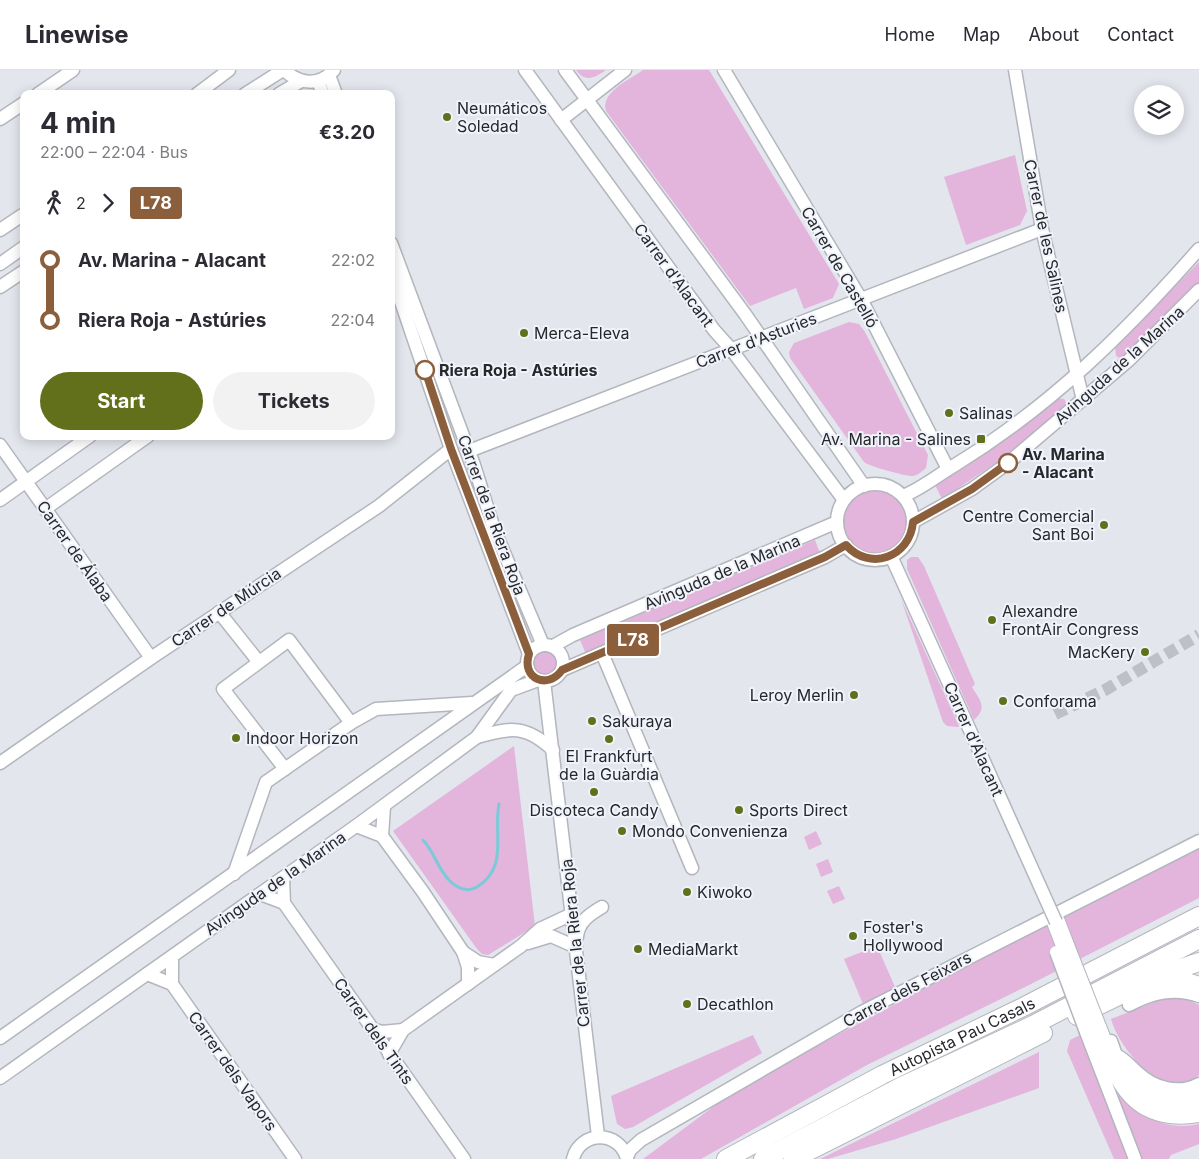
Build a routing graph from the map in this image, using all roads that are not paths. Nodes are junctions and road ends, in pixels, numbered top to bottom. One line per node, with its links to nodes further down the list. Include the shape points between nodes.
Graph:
1 (73, 70): 11 (street)
2 (229, 70): 12 (street)
3 (284, 70): 10 (street); 13 (street)
4 (525, 70): 20 (street, Carrer d'Alacant)
5 (564, 70): 17 (street, Carrer d'Alacant)
6 (625, 70): 17 (street)
7 (724, 70): 32 (street, Carrer de Castelló)
8 (1015, 70): 22 (street, Carrer de les Salines)
9 (327, 75): 10 (street); 15 (street); 16 (street)
10 (301, 81): 14 (street)
11 (44, 90)
12 (202, 90)
13 (252, 90)
14 (286, 90)
15 (324, 90)
16 (334, 90)
17 (586, 100): 20 (street); 33 (street, Carrer d'Alacant)
18 (20, 105): 19 (street)
19 (2, 114)
20 (561, 120): 34 (street, Carrer d'Alacant)
21 (20, 217): 23 (street)
22 (1042, 229): 32 (street, Carrer d'Asturies); 35 (street, Carrer de les Salines)
23 (0, 230)
24 (1199, 249): 35 (street, Avinguda de la Marina, via 1142,313)
25 (20, 251): 27 (street)
26 (395, 254): 41 (street, Carrer de la Riera Roja)
27 (0, 264)
28 (20, 274): 29 (street)
29 (0, 287)
30 (1199, 290): 36 (street, Avinguda de la Marina)
31 (396, 299): 40 (street, Carrer de la Riera Roja)
32 (861, 299): 33 (street, Carrer d'Asturies); 42 (street, Carrer de Castelló)
33 (762, 338): 34 (street, Carrer d'Asturies); 44 (street, Carrer d'Alacant)
34 (731, 349): 41 (street, Carrer d'Asturies); 47 (street, Carrer d'Alacant)
35 (1077, 375): 36 (street, Carrer de les Salines); 42 (street, Avinguda de la Marina, via 1001,436)
36 (1084, 400): 50 (street, Avinguda de la Marina, via 972,489)
37 (84, 440): 43 (street)
38 (142, 440): 48 (street)
39 (0, 444): 43 (street, Carrer de Álaba)
40 (451, 449): 53 (street, Carrer de Múrcia, via 379,506); 57 (street, Carrer de la Riera Roja)
41 (469, 451): 54 (street, Carrer de la Riera Roja, via 494,530)
42 (948, 469): 45 (street, Avinguda de la Marina)
43 (26, 482): 46 (street); 48 (street, Carrer de Álaba)
44 (864, 486): 45 (street, via 885,486); 47 (street)
45 (903, 496): 50 (street)
46 (0, 500)
47 (844, 500): 49 (street)
48 (45, 509): 56 (street, Carrer de Álaba)
49 (838, 522): 51 (street); 54 (street, Avinguda de la Marina)
50 (913, 522): 52 (street, via 908,540)
51 (846, 545): 52 (street, via 865,558); 55 (street, Avinguda de la Marina)
52 (891, 556): 79 (street, Carrer d'Alacant, bridge)
53 (219, 612): 56 (street, Carrer de Múrcia); 58 (street)
54 (548, 645): 57 (street, via 534,648); 59 (street, via 561,654)
55 (602, 653): 59 (street, Avinguda de la Marina); 71 (street)
56 (151, 658): 65 (street, Carrer de Múrcia)
57 (528, 660): 60 (street, via 531,675); 61 (street, Avinguda de la Marina)
58 (258, 662): 62 (street, via 289,640); 66 (street, via 223,689)
59 (562, 670): 60 (street, via 551,680)
60 (541, 681): 63 (street, Avinguda de la Marina, via 511,690); 64 (street, Carrer de la Riera Roja)
61 (472, 704): 62 (street, Avinguda de la Marina, via 376,709); 72 (street, Avinguda de la Marina)
62 (351, 723): 66 (street, Avinguda de la Marina)
63 (477, 737): 64 (street, via 503,729 522,730 538,735); 67 (street, Avinguda de la Marina)
64 (554, 750): 77 (street, Carrer de la Riera Roja)
65 (0, 763)
66 (285, 769): 72 (street, Avinguda de la Marina, via 266,782)
67 (384, 806): 68 (street, Avinguda de la Marina); 69 (street)
68 (356, 826): 69 (street); 73 (street, Avinguda de la Marina)
69 (382, 836): 83 (street)
70 (1199, 841): 105 (street, Carrer dels Feixars, via 862,1012 641,1140 630,1150)
71 (692, 868)
72 (234, 874): 97 (street, Avinguda de la Marina)
73 (282, 878): 74 (street, Avinguda de la Marina); 75 (street)
74 (260, 894): 75 (street); 84 (street, Avinguda de la Marina)
75 (284, 903): 95 (street, Carrer dels Tints)
76 (602, 907): 82 (street, via 582,922 577,930)
77 (572, 914): 81 (street, via 540,929); 82 (street, Carrer de la Riera Roja)
78 (1199, 916): 109 (highway, Autopista Pau Casals, via 882,1076)
79 (1056, 922): 94 (highway, bridge)
80 (1199, 939): 110 (highway, Autopista Pau Casals, via 1033,1026 900,1087)
81 (521, 946): 82 (street, via 551,936); 86 (street)
82 (576, 946): 104 (street, Carrer de la Riera Roja)
83 (463, 952): 86 (street, via 478,962); 89 (street, via 468,967)
84 (172, 957): 87 (street, Avinguda de la Marina); 88 (street)
85 (1199, 962): 91 (highway)
86 (494, 965): 89 (street)
87 (147, 974): 88 (street); 100 (street, Avinguda de la Marina)
88 (172, 984): 106 (street, Carrer dels Vapors)
89 (468, 984): 96 (street)
90 (1199, 986): 91 (highway, via 1172,981)
91 (1134, 987): 111 (highway)
92 (1199, 996): 93 (street, via 1186,991 1172,991)
93 (1129, 1005)
94 (1096, 1028): 99 (street); 103 (highway, via 1119,1080 1138,1102 1157,1113); 112 (street)
95 (372, 1029): 96 (street, via 382,1032); 98 (street, Carrer dels Tints)
96 (403, 1030): 98 (street)
97 (0, 1038)
98 (389, 1054): 107 (street, Carrer dels Tints)
99 (1116, 1055): 101 (street, via 1150,1082 1162,1087 1182,1090); 102 (highway, via 1133,1081 1155,1096 1181,1100)
100 (0, 1078)
101 (1199, 1084)
102 (1199, 1096)
103 (1199, 1113)
104 (598, 1136): 105 (street, via 616,1141); 108 (street, via 582,1143)
105 (627, 1158)
106 (295, 1159)
107 (464, 1159)
108 (573, 1159)
109 (726, 1159)
110 (763, 1159)
111 (793, 1159)
112 (1135, 1159)

